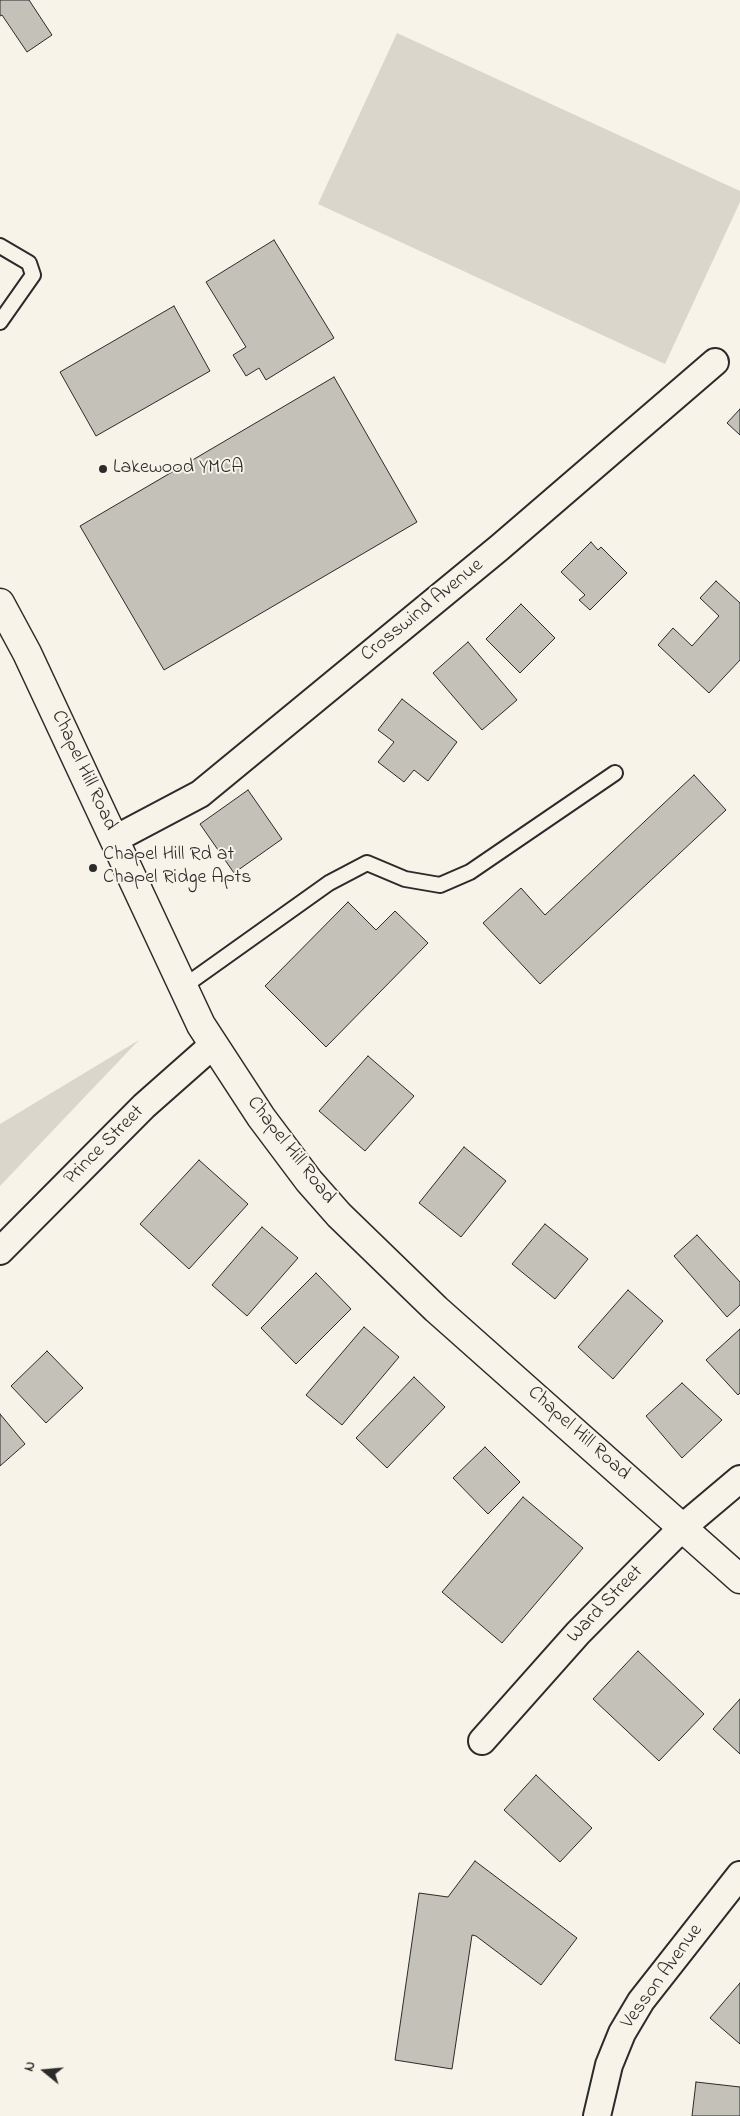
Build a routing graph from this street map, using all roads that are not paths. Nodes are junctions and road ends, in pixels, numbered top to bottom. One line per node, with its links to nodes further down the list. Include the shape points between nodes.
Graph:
1 (0, 246): 2 (lane, via 29,263 33,275)
2 (0, 322)
3 (715, 362): 6 (street, Crosswind Avenue, via 499,548 200,794)
4 (1, 607): 6 (street, Chapel Hill Road, via 27,653)
5 (615, 773): 7 (lane, via 470,872 440,885 405,880 367,863 329,883)
6 (115, 839): 7 (street, Chapel Hill Road)
7 (182, 987): 8 (street, Chapel Hill Road)
8 (213, 1045): 9 (street, Prince Street, via 144,1106); 11 (street, Chapel Hill Road, via 261,1117 339,1215 436,1309)
9 (0, 1251)
10 (740, 1479): 11 (street, Ward Street)
11 (683, 1527): 12 (street, Chapel Hill Road); 13 (street, Ward Street, via 578,1633)
12 (740, 1579)
13 (482, 1741)
14 (740, 1875): 15 (street, Vesson Avenue, via 641,2001 622,2032 609,2066)
15 (597, 2116)

